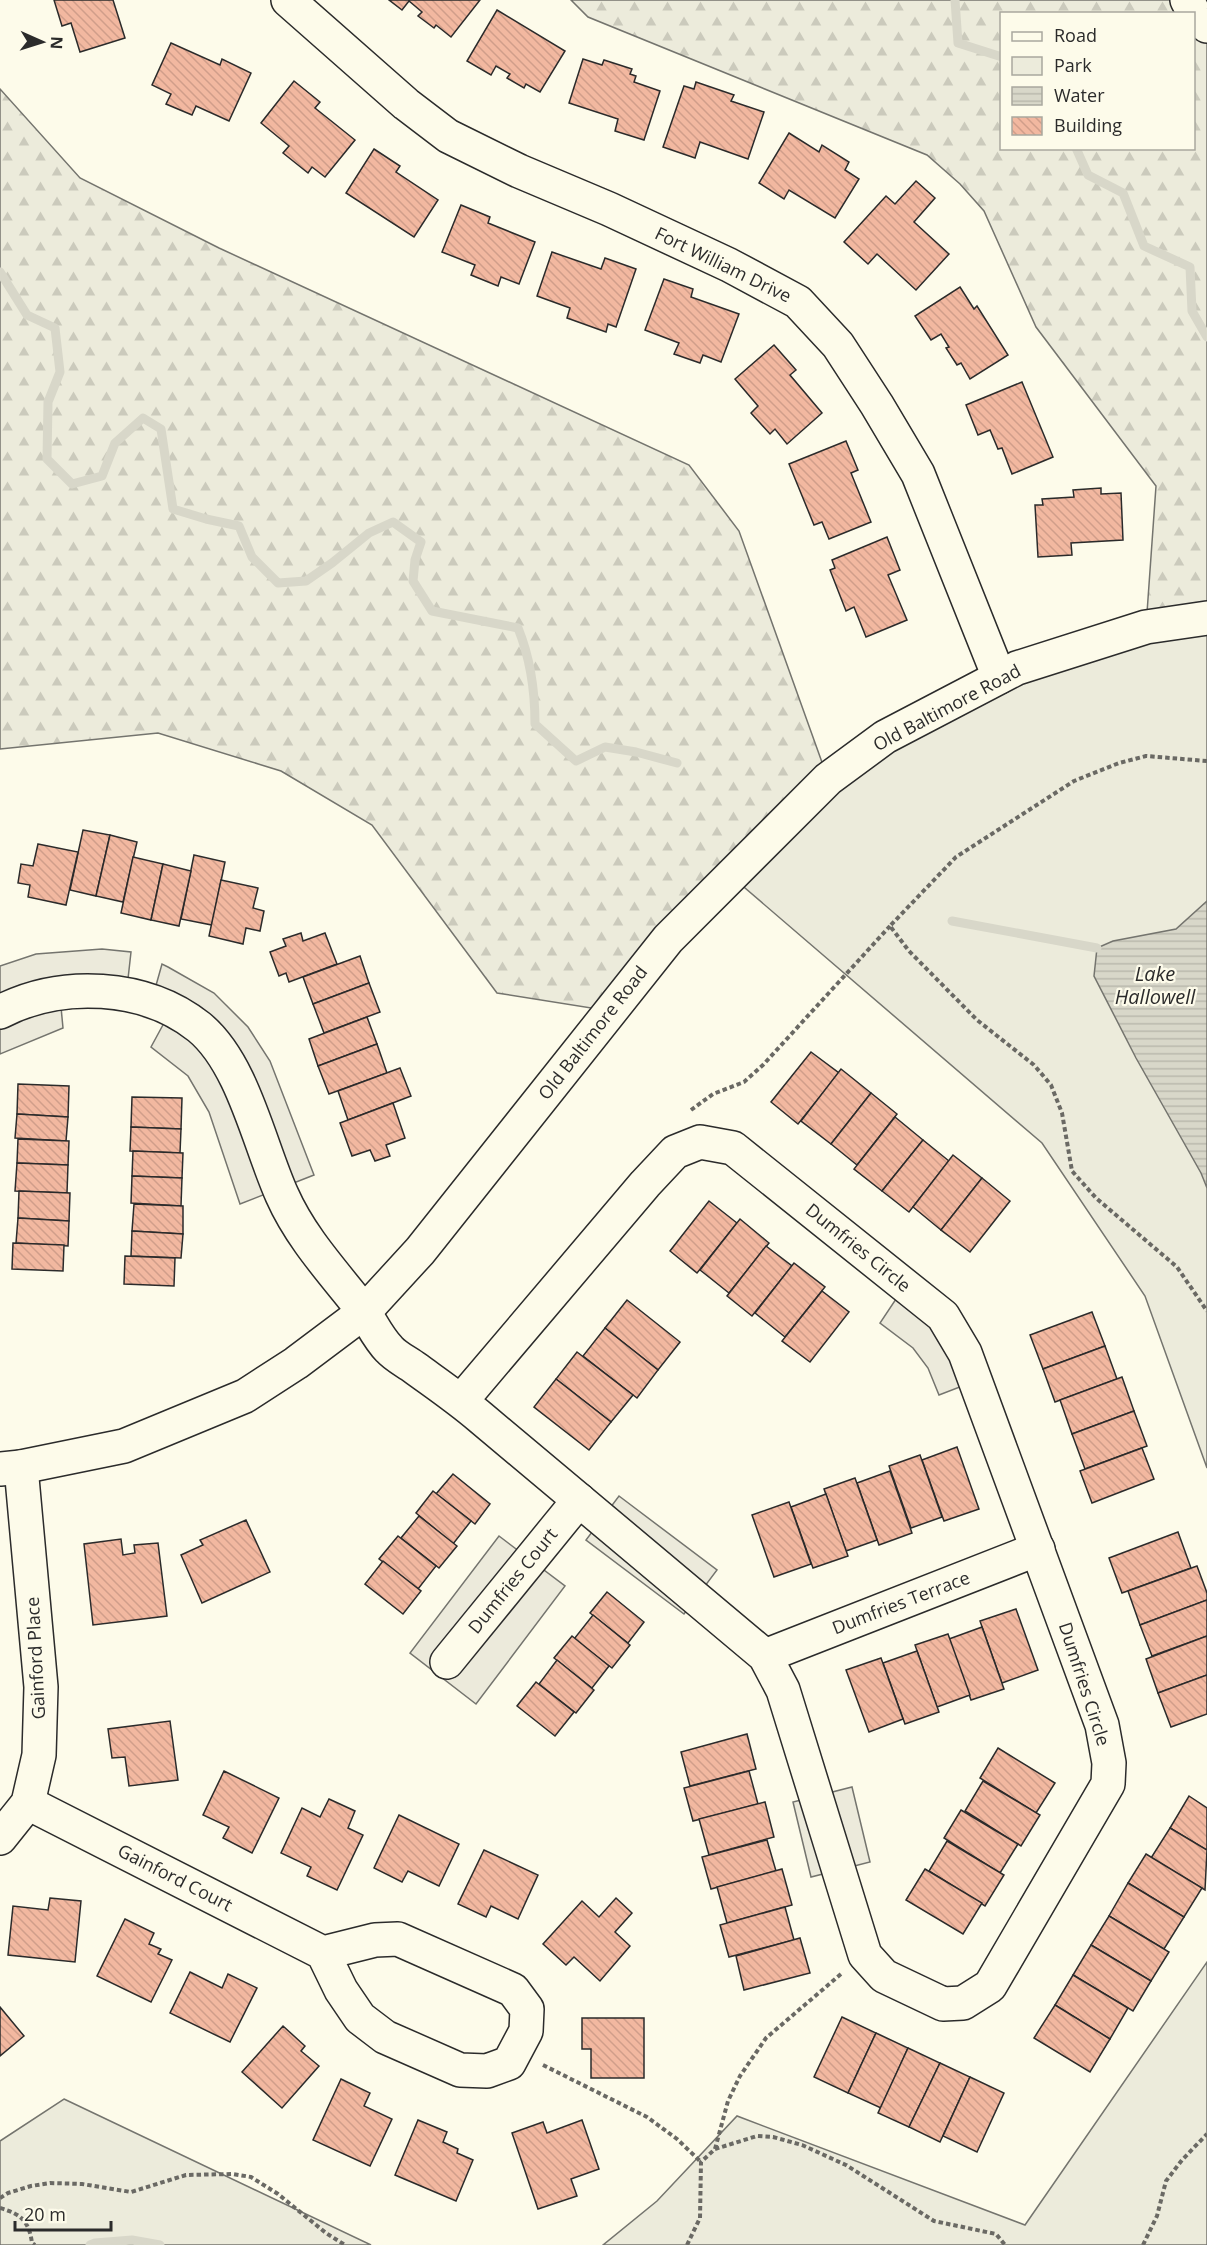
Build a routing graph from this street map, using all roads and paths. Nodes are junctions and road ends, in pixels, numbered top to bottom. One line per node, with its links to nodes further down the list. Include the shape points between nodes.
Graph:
1 (288, 0): 5 (street, Fort William Drive, via 406,105 448,136 729,265 798,302 838,345 918,474)
2 (1195, 15): 3 (street)
3 (1207, 26)
4 (1207, 618): 5 (street, Old Baltimore Road, via 1146,627)
5 (999, 677): 11 (street, Old Baltimore Road, via 885,737 828,779 668,939 420,1251)
6 (1207, 761): 7 (path, via 1146,756 1074,781 956,857)
7 (890, 926): 9 (path, via 757,1071 687,1113); 10 (path, via 909,951 977,1020 1040,1071 1051,1085 1062,1113 1072,1171 1096,1198 1178,1267)
8 (0, 1012): 11 (street, Dumfries Circle, via 37,998 65,993 118,993 170,1008 201,1029 244,1092 282,1196 302,1233)
9 (675, 1152): 12 (street, Dumfries Circle); 15 (street, Dumfries Circle, via 700,1142 733,1148 943,1316 965,1353)
10 (1207, 1311)
11 (364, 1312): 12 (street, Dumfries Circle, via 389,1349); 13 (street, Old Baltimore Road, via 245,1396 124,1446)
12 (461, 1401): 14 (street, Dumfries Circle)
13 (10, 1468): 18 (street, Gainford Place, via 41,1687 39,1755)
14 (579, 1500): 16 (street, Dumfries Circle); 17 (street, Dumfries Court)
15 (1038, 1549): 16 (street, Dumfries Terrace); 21 (street, Dumfries Circle, via 1102,1725 1109,1764 1108,1784 990,1986 963,2002 943,2004 884,1976)
16 (765, 1656): 21 (street, Dumfries Circle, via 783,1690)
17 (447, 1662)
18 (28, 1803): 19 (street, Gainford Place); 20 (street, Gainford Court)
19 (0, 1838)
20 (323, 1953): 22 (street, via 360,2018 386,2037 460,2070 487,2072 509,2064); 22 (street, via 375,1940 398,1939 513,1990 527,2008 526,2031)
21 (865, 1955): 24 (path, via 765,2038 728,2101)
22 (516, 2052): 25 (path, via 647,2117)
23 (1207, 2134): 32 (path, via 1166,2181 1157,2216)
24 (715, 2149): 25 (path); 31 (path, via 757,2136 802,2145 846,2165 934,2221 996,2234)
25 (701, 2162): 30 (path, via 700,2218)
26 (0, 2199): 29 (path, via 8,2193 50,2183 131,2192 186,2175 233,2174 251,2177 278,2194)
27 (0, 2208): 28 (path, via 22,2219 30,2228)
28 (35, 2245)
29 (345, 2245)
30 (687, 2245)
31 (1005, 2245)
32 (1143, 2245)

